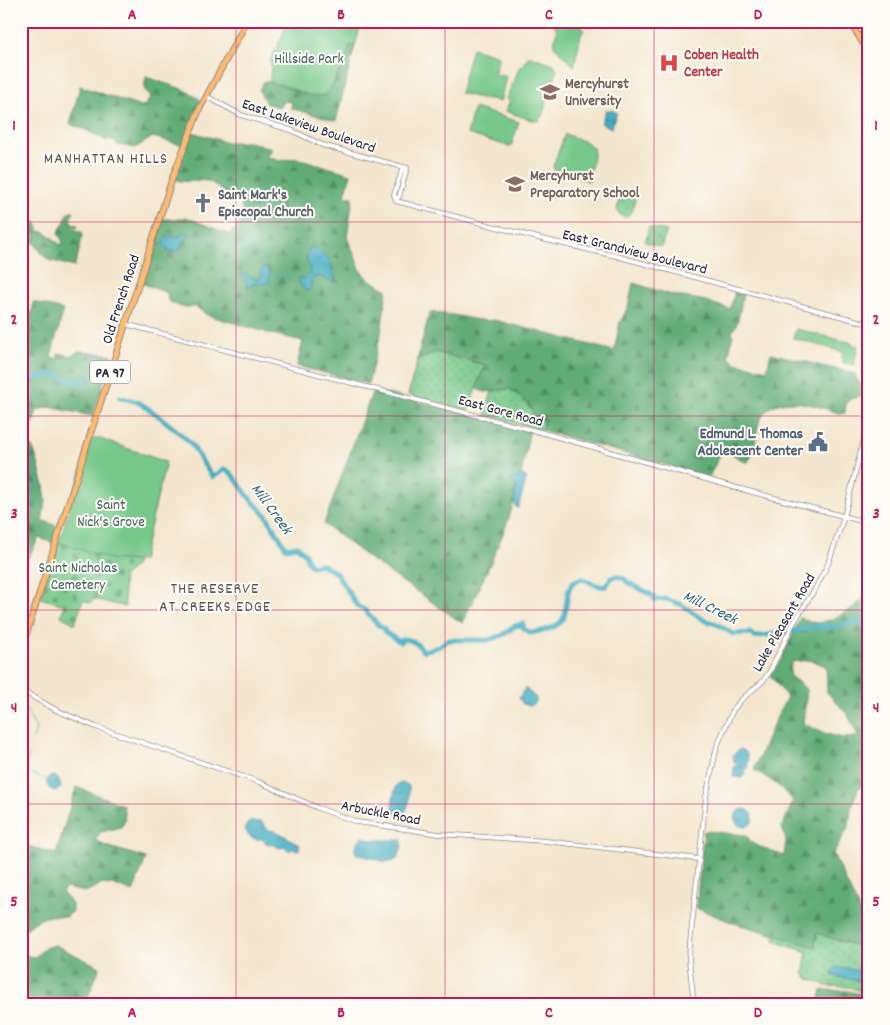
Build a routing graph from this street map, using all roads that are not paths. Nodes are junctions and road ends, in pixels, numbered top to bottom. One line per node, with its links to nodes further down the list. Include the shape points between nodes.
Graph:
1 (247, 21): 4 (main road, Old French Road / PA 97)
2 (850, 21): 3 (main road)
3 (869, 52)
4 (206, 96): 5 (street, East Lakeview Boulevard, via 241,115 288,129 318,143 405,168 394,195); 6 (main road, Old French Road / PA 97, via 173,176)
5 (396, 200): 7 (street, East Grandview Boulevard)
6 (125, 324): 9 (street, East Gore Road, via 514,425); 11 (main road, Old French Road / PA 97)
7 (869, 324)
8 (869, 418): 9 (street, Lake Pleasant Road)
9 (844, 517): 10 (street, East Gore Road); 13 (street, Lake Pleasant Road, via 824,574 768,674 732,710 719,738 706,797)
10 (869, 523)
11 (21, 651)
12 (21, 690): 13 (street, Arbuckle Road, via 96,727 259,782 357,822 439,834 546,841)
13 (699, 859): 14 (street, Lake Pleasant Road, via 689,956)
14 (694, 1004)

